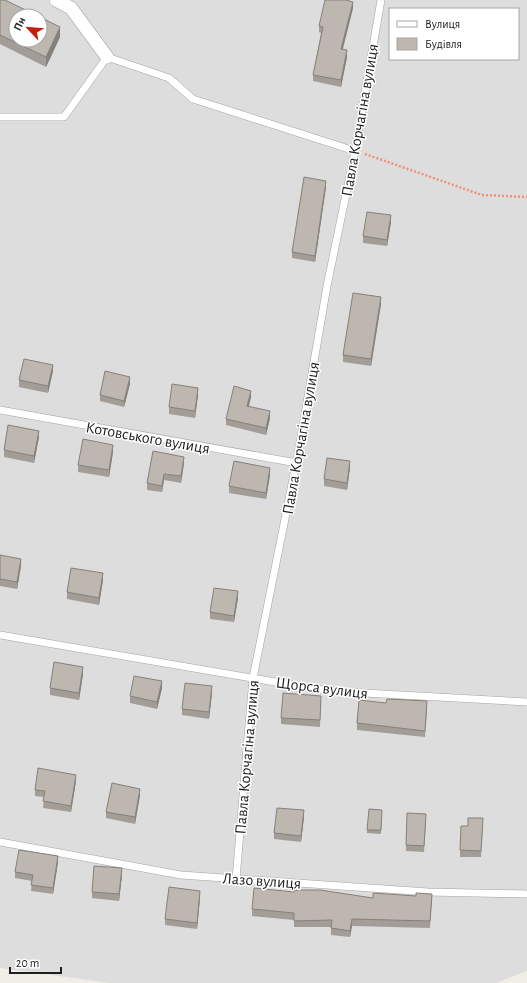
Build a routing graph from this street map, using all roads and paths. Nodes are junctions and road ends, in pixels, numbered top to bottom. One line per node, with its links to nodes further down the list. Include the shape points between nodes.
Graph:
1 (56, 0): 3 (street, via 71,8)
2 (381, 0): 5 (lane, Павла Корчагіна вулиця)
3 (107, 57): 4 (lane, via 64,117); 5 (lane, via 169,78 193,99)
4 (0, 117)
5 (355, 151): 6 (path, via 482,195); 8 (lane, Павла Корчагіна вулиця, via 327,286)
6 (527, 197)
7 (0, 410): 8 (lane, Котовського вулиця)
8 (297, 463): 10 (lane, Павла Корчагіна вулиця)
9 (0, 635): 10 (lane, Щорса вулиця)
10 (253, 678): 11 (lane, Щорса вулиця, via 328,691); 13 (lane, Павла Корчагіна вулиця)
11 (527, 702)
12 (0, 842): 13 (lane, Лазо вулиця, via 181,875)
13 (236, 878): 14 (lane, Лазо вулиця, via 428,892)
14 (527, 894)

